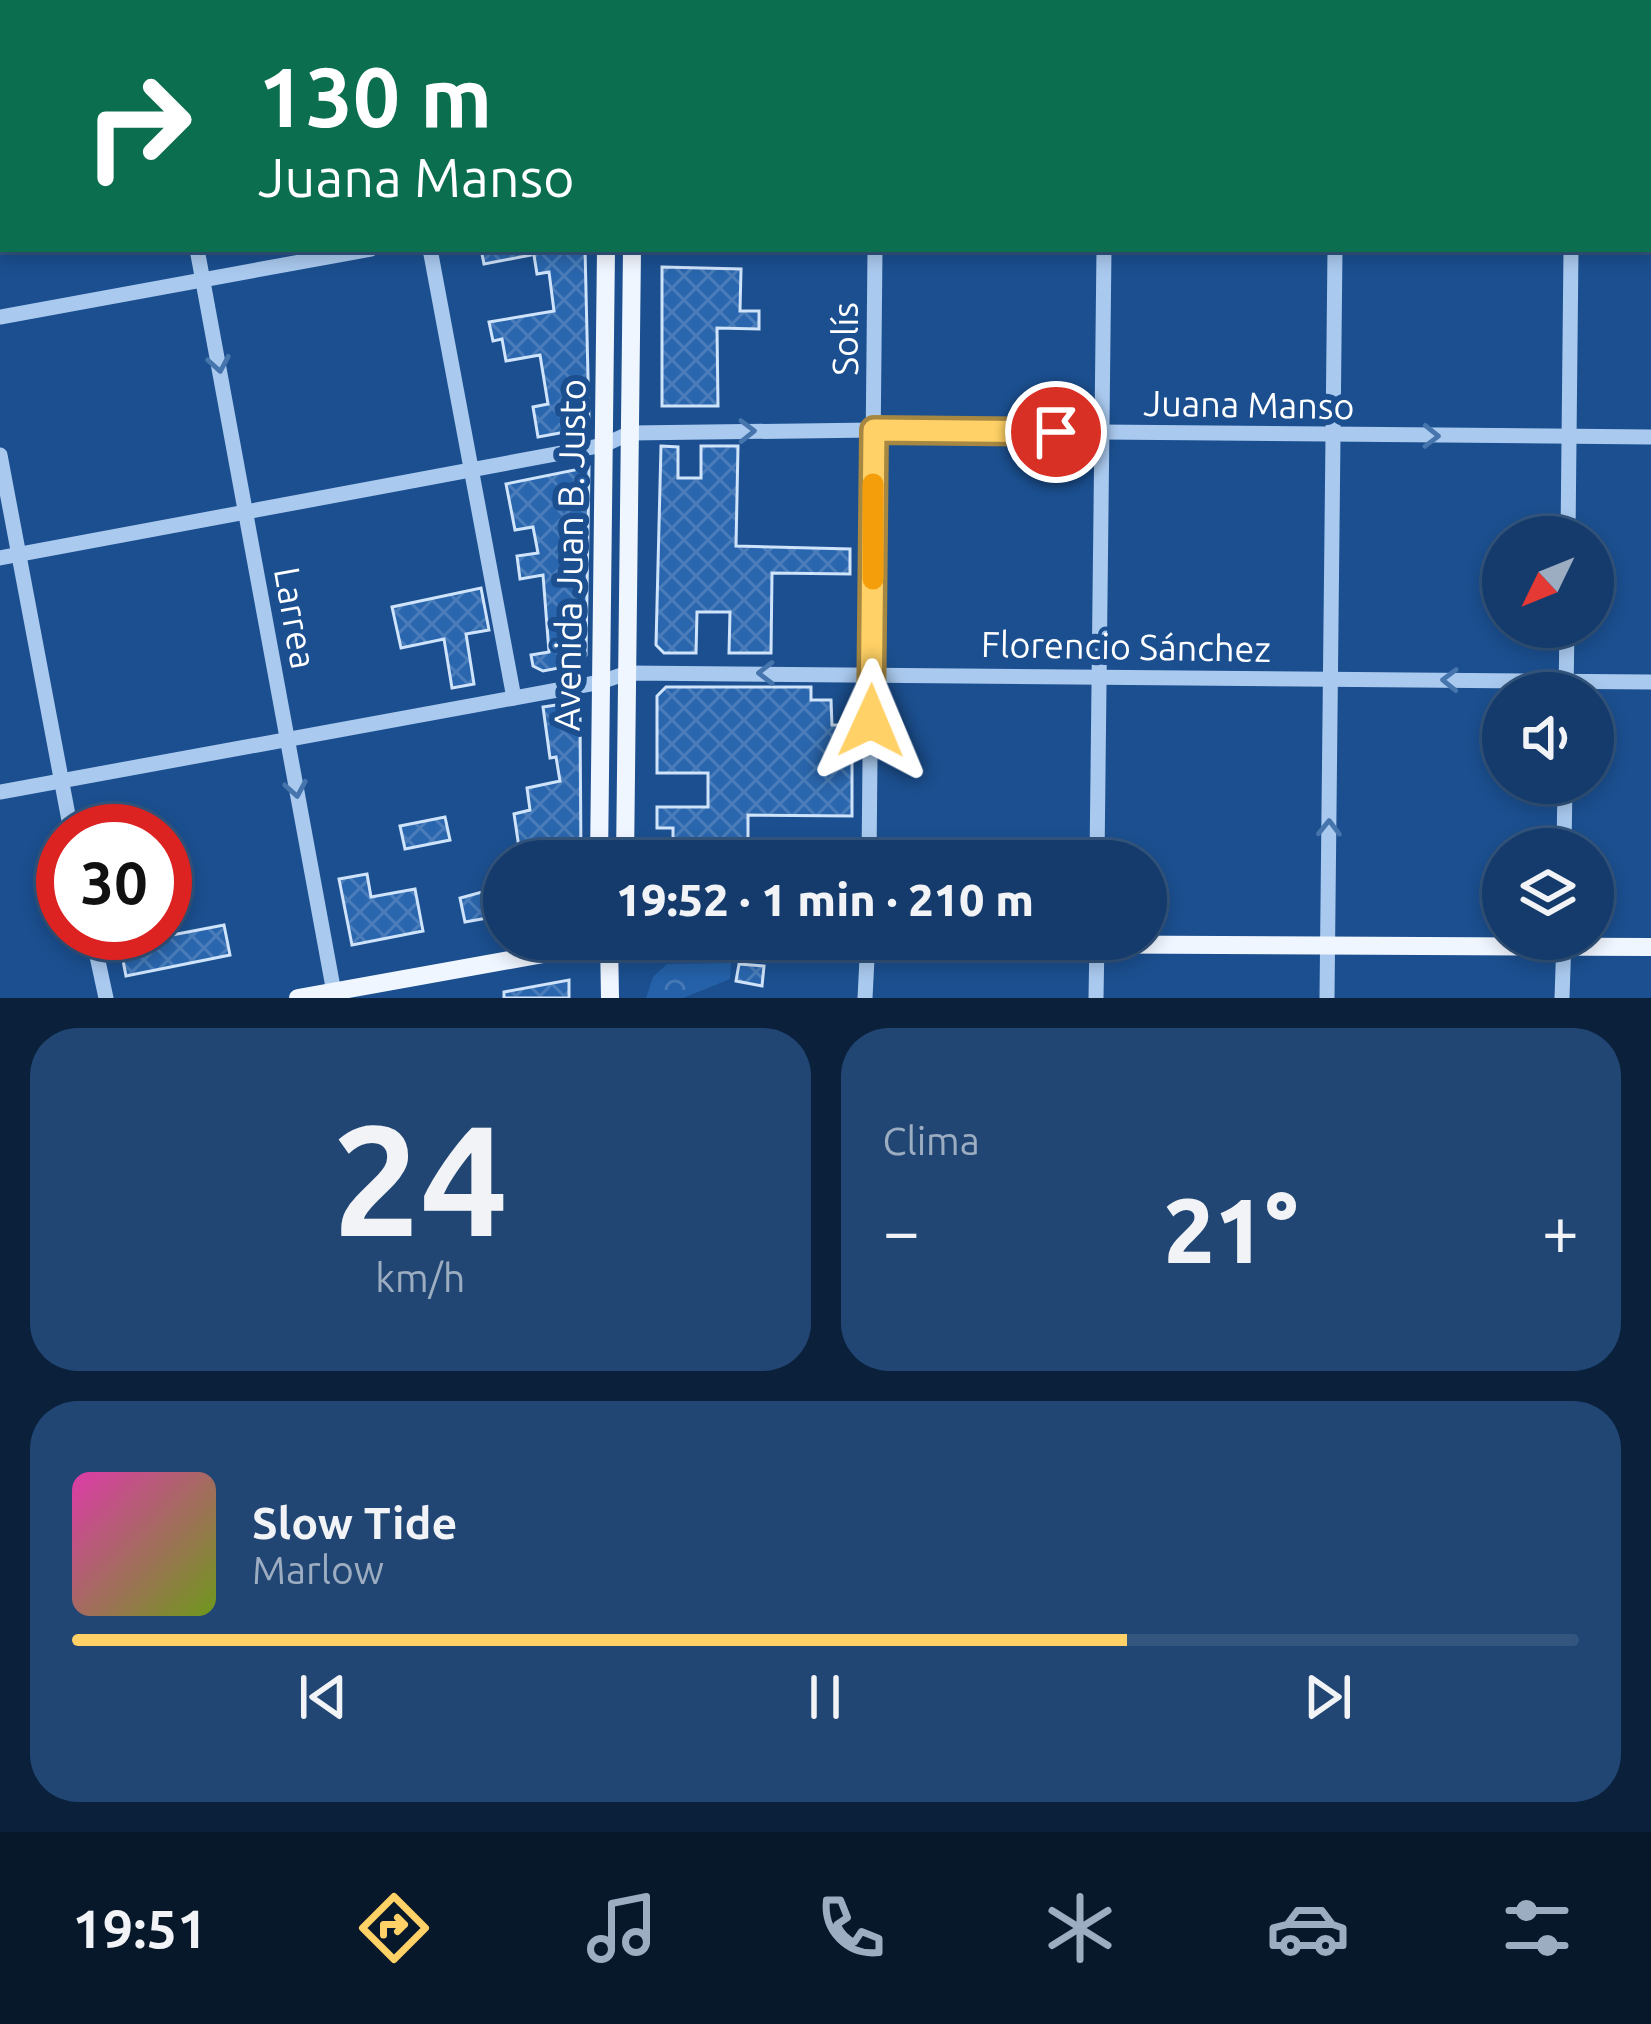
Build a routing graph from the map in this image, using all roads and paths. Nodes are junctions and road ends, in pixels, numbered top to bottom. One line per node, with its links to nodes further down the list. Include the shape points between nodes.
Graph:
1 (198, 252): 10 (street, Larrea)
2 (355, 252): 10 (street)
3 (431, 252): 20 (street)
4 (606, 252): 18 (main road, Avenida Juan B. Justo)
5 (632, 252): 14 (main road, Avenida Juan B. Justo)
6 (875, 252): 12 (street, Solís)
7 (1104, 252): 13 (street)
8 (1335, 252): 15 (street)
9 (1571, 252): 16 (street)
10 (203, 281): 11 (street); 21 (street, Larrea, one-way to 21)
11 (0, 317)
12 (874, 430): 13 (street, Juana Manso); 14 (street, Juana Manso, one-way to 12); 26 (street, Solís)
13 (1102, 432): 15 (street, Juana Manso); 27 (street)
14 (630, 433): 18 (street); 25 (main road, Avenida Juan B. Justo)
15 (1333, 435): 16 (street, Juana Manso, one-way to 16); 28 (street)
16 (1569, 437): 17 (street, Juana Manso); 22 (street)
17 (1651, 437)
18 (604, 445): 20 (street); 29 (main road, Avenida Juan B. Justo)
19 (0, 455): 23 (street)
20 (472, 469): 21 (street); 33 (street)
21 (246, 514): 23 (street); 34 (street, Larrea)
22 (1568, 516)
23 (18, 554): 24 (street); 35 (street)
24 (0, 558)
25 (627, 673): 26 (street, Florencio Sánchez, one-way to 25); 29 (street, Florencio Sánchez); 39 (main road, Avenida Juan B. Justo)
26 (872, 674): 27 (street, Florencio Sánchez); 40 (street, Solís)
27 (1099, 676): 28 (street, Florencio Sánchez); 41 (street)
28 (1330, 679): 31 (street, Florencio Sánchez, one-way to 28); 44 (street, one-way to 28)
29 (601, 682): 33 (street, Florencio Sánchez); 38 (main road, Avenida Juan B. Justo)
30 (1651, 682): 32 (street, Florencio Sánchez)
31 (1482, 684)
32 (1614, 684)
33 (514, 698): 34 (street, Florencio Sánchez)
34 (287, 740): 35 (street, Florencio Sánchez); 53 (street, Larrea, one-way to 53)
35 (60, 781): 36 (street, Florencio Sánchez); 37 (street)
36 (0, 791)
37 (65, 804)
38 (599, 840)
39 (625, 840)
40 (869, 840)
41 (1097, 840)
42 (1167, 942): 44 (main road)
43 (1482, 944): 44 (main road)
44 (1327, 945): 59 (street)
45 (1614, 945): 46 (main road)
46 (1651, 947)
47 (98, 960): 54 (street)
48 (510, 960): 53 (main road)
49 (610, 960): 56 (main road)
50 (867, 960): 57 (street)
51 (1096, 960): 58 (street)
52 (1563, 960): 60 (street)
53 (334, 995): 55 (main road)
54 (106, 998)
55 (298, 998)
56 (610, 998)
57 (865, 998)
58 (1096, 998)
59 (1327, 998)
60 (1562, 998)

